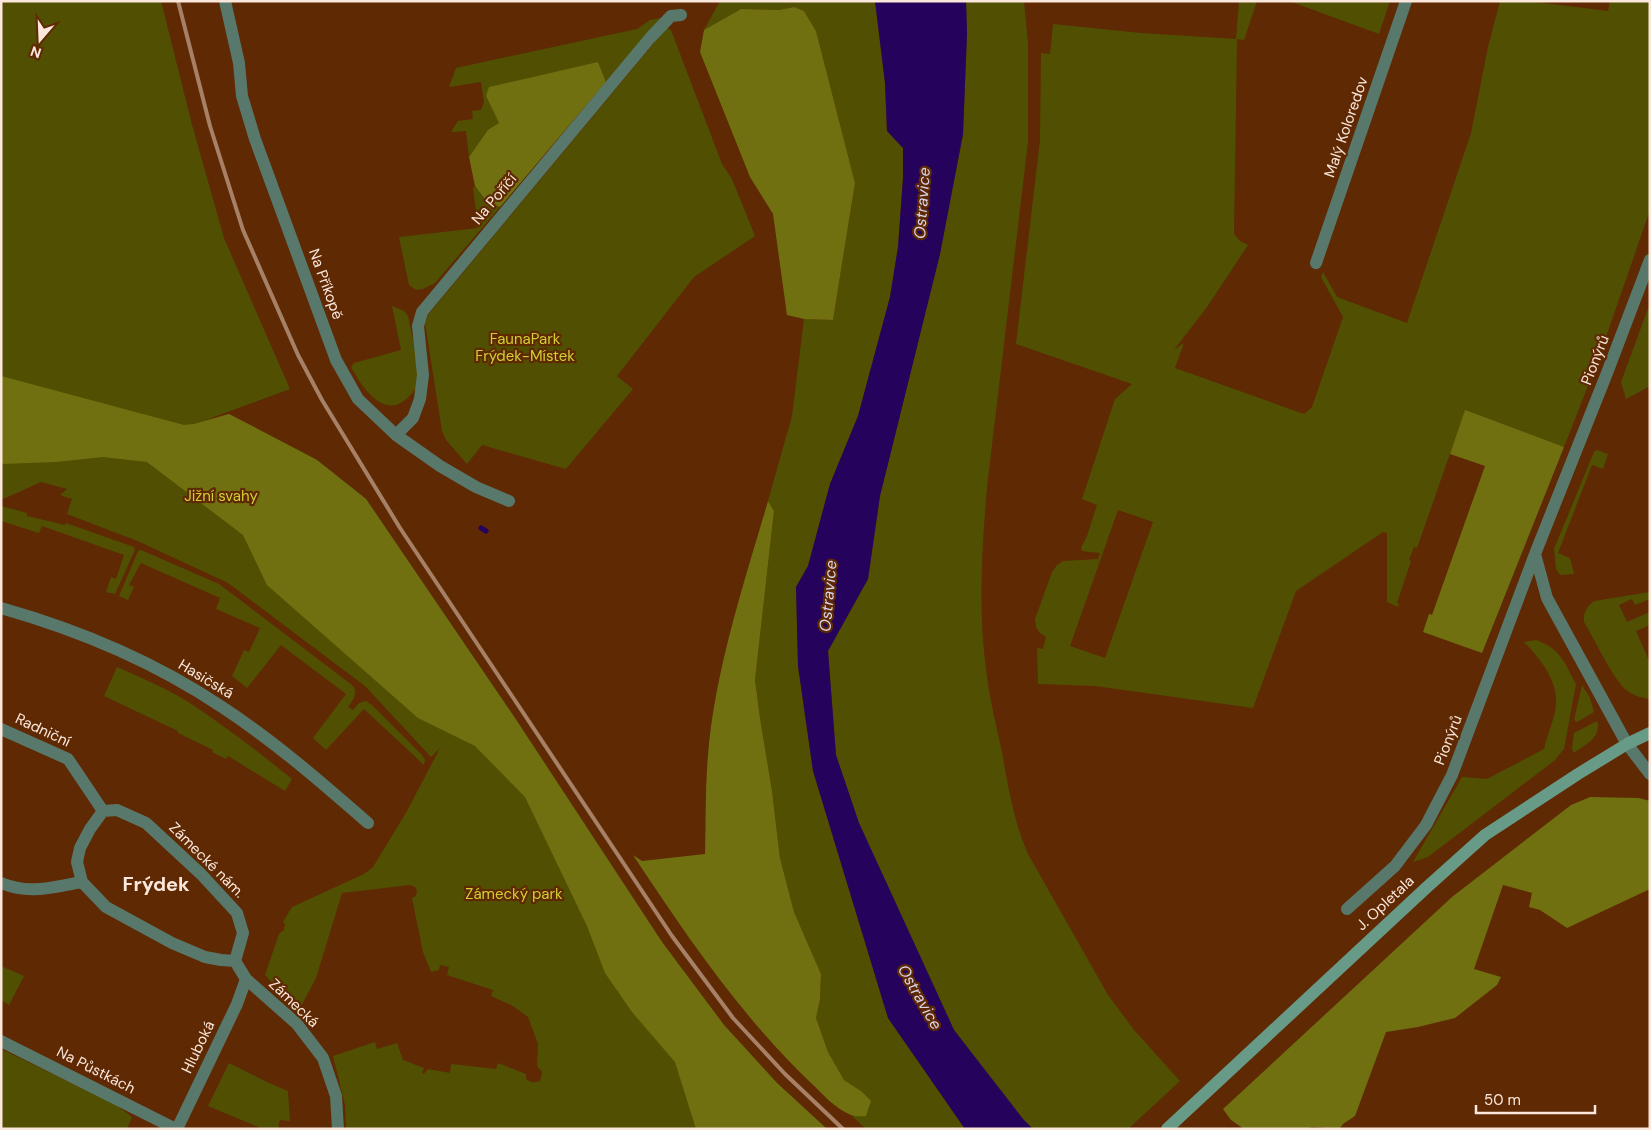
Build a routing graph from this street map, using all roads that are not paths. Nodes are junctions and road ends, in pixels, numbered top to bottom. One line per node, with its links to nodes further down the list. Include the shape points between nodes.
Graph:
1 (224, 1): 6 (street, Na Příkopě, via 249,121 336,360 358,399)
2 (1406, 1): 5 (street, Malý Koloredov)
3 (681, 15): 6 (street, Na Poříčí, via 671,16 650,38 422,312 418,326 423,374 420,399 413,418)
4 (1650, 260): 8 (street, Pionýrů)
5 (1316, 263)
6 (396, 435): 7 (street, Na Příkopě, via 440,466)
7 (509, 501)
8 (1535, 554): 12 (street, via 1547,598); 18 (street, Pionýrů, via 1452,776 1426,825 1395,866)
9 (1, 608): 15 (street, Hasičská, via 82,634 181,681 262,736)
10 (1, 729): 14 (street, Radniční, via 68,759)
11 (1650, 733): 12 (main road, J. Opletala)
12 (1627, 744): 13 (street); 24 (main road, J. Opletala, via 1485,835)
13 (1650, 774)
14 (103, 811): 16 (street, via 80,848 77,862); 19 (street, Zámecké nám., via 118,810 146,823 237,912 243,933)
15 (368, 822)
16 (82, 882): 17 (street, via 33,890); 19 (street, via 106,907 172,943 205,957)
17 (1, 883)
18 (1347, 909)
19 (235, 961): 20 (street, Zámecká)
20 (246, 979): 22 (street, Hluboká); 23 (street, Zámecká, via 296,1024 323,1058 336,1096)
21 (1, 1041): 22 (street, Na Půstkách)
22 (176, 1129)
23 (338, 1129)
24 (1167, 1129)

